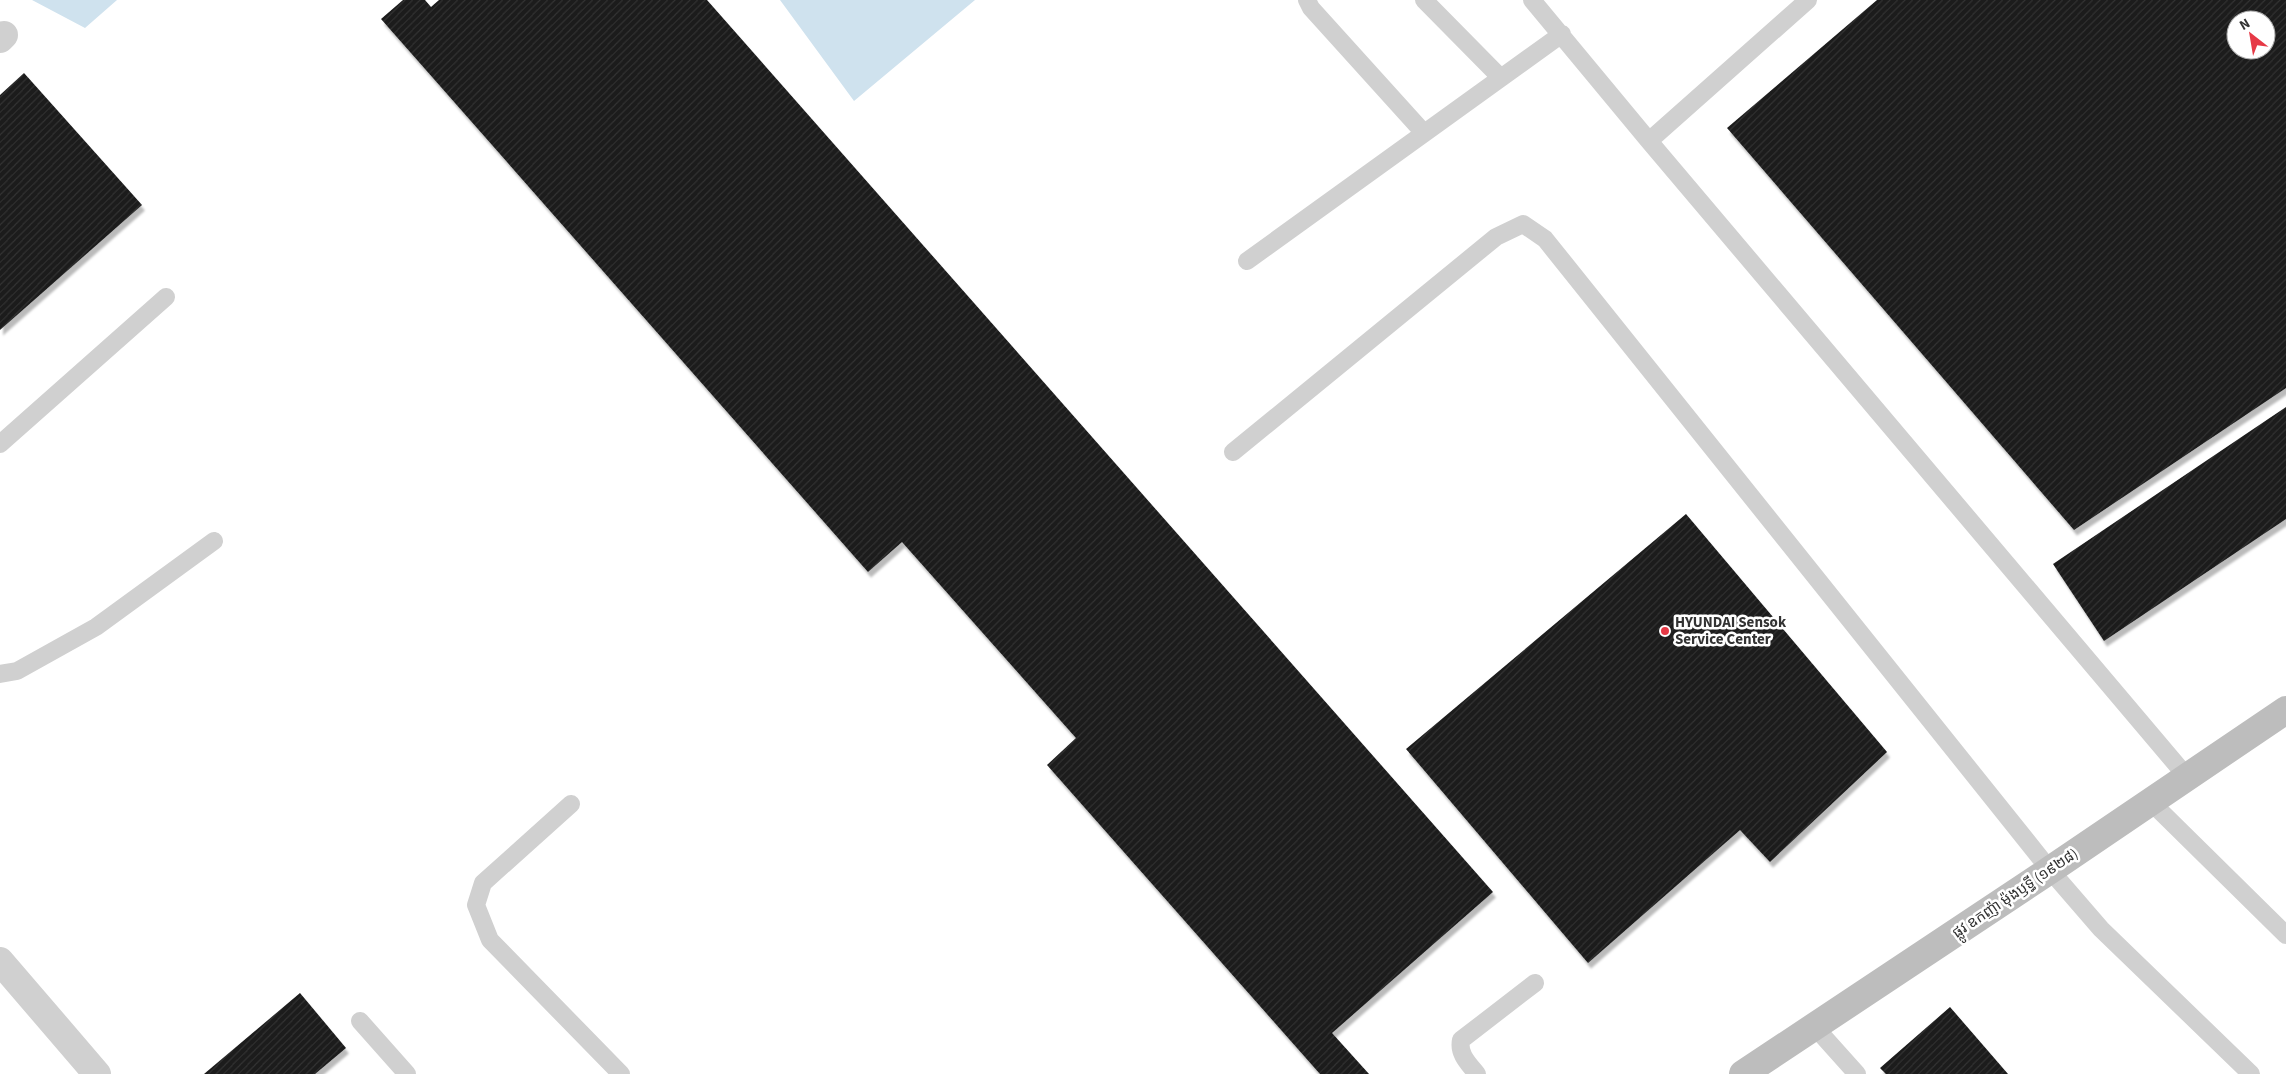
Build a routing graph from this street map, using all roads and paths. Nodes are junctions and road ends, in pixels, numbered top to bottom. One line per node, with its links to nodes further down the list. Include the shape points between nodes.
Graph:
1 (1307, 0): 7 (lane)
2 (1424, 0): 6 (lane)
3 (1532, 0): 5 (lane)
4 (1808, 0): 8 (lane)
5 (1562, 34): 6 (lane); 8 (lane)
6 (1502, 78): 7 (lane)
7 (1424, 133): 9 (lane)
8 (1649, 141): 16 (lane)
9 (1247, 261)
10 (166, 297): 11 (lane)
11 (0, 444)
12 (1233, 452): 19 (lane, via 1496,237 1522,224 1545,239)
13 (214, 541): 14 (lane, via 96,627 17,671)
14 (0, 674)
15 (2286, 710): 16 (main road, ផ្លូវ ឧកញ៉ា ម៉ុងឫទ្ធី (១៩២៨))
16 (2187, 777): 17 (main road, ផ្លូវ ឧកញ៉ា ម៉ុងឫទ្ធី (១៩២៨))
17 (2150, 802): 19 (main road, ផ្លូវ ឧកញ៉ា ម៉ុងឫទ្ធី (១៩២៨)); 20 (lane)
18 (571, 804): 27 (lane, via 483,883 476,905 490,940)
19 (2050, 870): 24 (main road, ផ្លូវ ឧកញ៉ា ម៉ុងឫទ្ធី (១៩២៨)); 31 (lane, via 2101,929)
20 (2286, 935)
21 (0, 961): 25 (street)
22 (1535, 983): 28 (lane, via 1461,1040 1462,1054)
23 (360, 1021): 26 (lane)
24 (1814, 1026): 29 (main road, ផ្លូវ ឧកញ៉ា ម៉ុងឫទ្ធី (១៩២៨)); 30 (lane)
25 (97, 1074)
26 (407, 1074)
27 (621, 1074)
28 (1477, 1074)
29 (1743, 1074)
30 (1857, 1074)
31 (2251, 1074)

